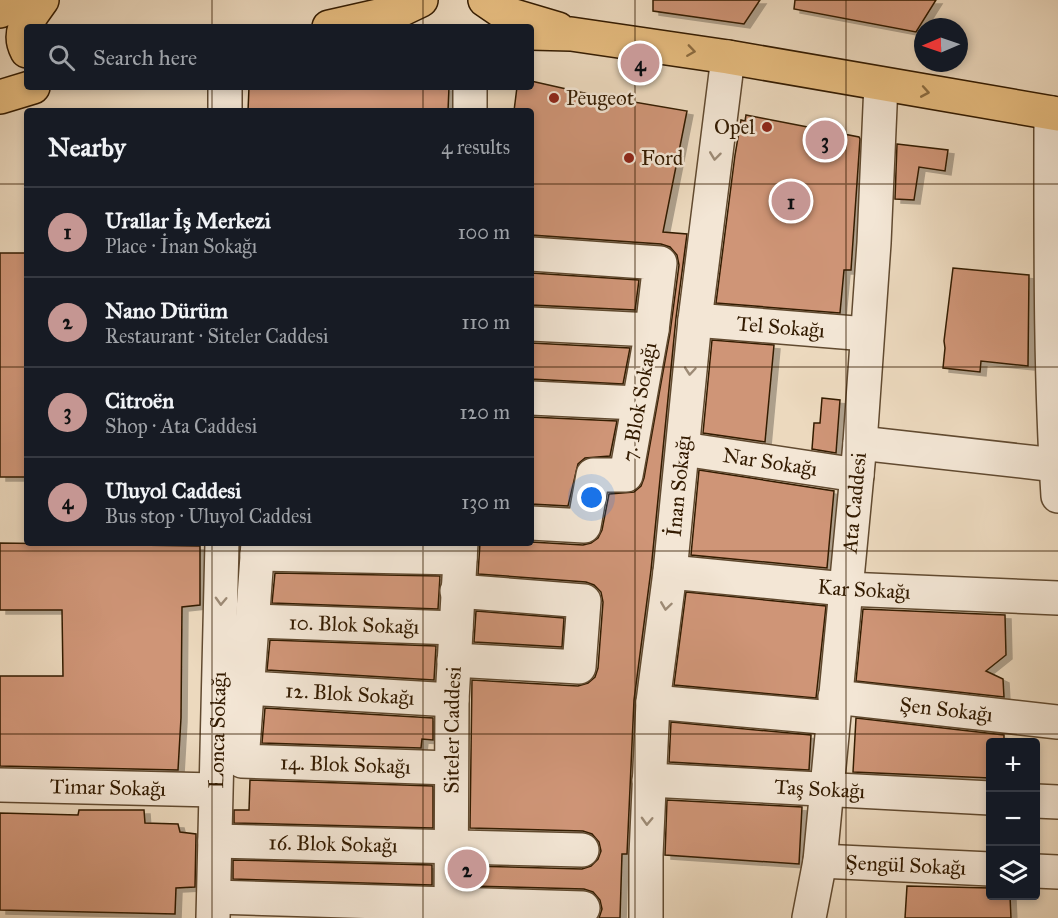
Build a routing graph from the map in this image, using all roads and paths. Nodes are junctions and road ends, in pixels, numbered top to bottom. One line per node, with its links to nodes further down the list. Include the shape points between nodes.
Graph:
1 (20, 0): 5 (main road)
2 (42, 0): 6 (main road)
3 (421, 0): 7 (main road, via 396,12)
4 (485, 0): 10 (main road, via 504,13)
5 (0, 11)
6 (26, 24)
7 (342, 24)
8 (24, 28): 11 (main road)
9 (534, 33): 10 (main road)
10 (571, 34): 12 (main road, one-way to 12)
11 (24, 45)
12 (728, 57): 13 (main road); 22 (street, İnan Sokağı, one-way to 22)
13 (881, 84): 20 (main road, one-way to 20); 25 (street, Ata Caddesi)
14 (24, 90): 17 (main road)
15 (225, 90): 18 (street)
16 (470, 90): 19 (street)
17 (0, 97)
18 (225, 108)
19 (470, 108)
20 (1055, 113): 26 (street, via 1051,254)
21 (534, 254): 24 (street, 7. Blok Sokağı, via 660,263)
22 (694, 320): 25 (street, Tel Sokağı); 29 (street, İnan Sokağı, one-way to 29)
23 (534, 324): 24 (street)
24 (652, 330): 28 (street, 7. Blok Sokağı)
25 (867, 334): 30 (street, Ata Caddesi)
26 (1056, 394): 31 (street)
27 (534, 398): 28 (street)
28 (638, 403): 32 (street, 7. Blok Sokağı, via 626,475 593,475 584,526)
29 (683, 449): 30 (street, Nar Sokağı); 36 (street, İnan Sokağı)
30 (858, 459): 31 (street, Nar Sokağı); 37 (street, Ata Caddesi)
31 (1057, 481)
32 (534, 523)
33 (222, 546): 52 (street, Lonca Sokağı, one-way to 52)
34 (258, 549): 35 (street); 40 (street)
35 (460, 550): 38 (street, Siteler Caddesi)
36 (670, 572): 37 (street, Kar Sokağı); 45 (street, İnan Sokağı, one-way to 45)
37 (845, 590): 39 (street, Kar Sokağı); 46 (street, Ata Caddesi)
38 (457, 591): 41 (street, Siteler Caddesi); 42 (street, via 584,601 579,667)
39 (1058, 598)
40 (252, 621): 41 (street, 10. Blok Sokağı); 43 (street)
41 (456, 628): 42 (street, Siteler Caddesi)
42 (454, 660): 44 (street, Siteler Caddesi)
43 (248, 688): 44 (street, 12. Blok Sokağı); 48 (street, 14. Blok Sokağı, via 242,760)
44 (452, 700): 48 (street, Siteler Caddesi)
45 (653, 702): 46 (street, Şen Sokağı); 49 (street, İnan Sokağı)
46 (834, 708): 47 (street, Şen Sokağı); 51 (street, Ata Caddesi)
47 (1058, 722)
48 (451, 768): 57 (street, Siteler Caddesi)
49 (649, 780): 51 (street, Taş Sokağı); 66 (street, İnan Sokağı, one-way to 66)
50 (0, 786): 52 (street, Timar Sokağı)
51 (826, 788): 53 (street, Taş Sokağı); 59 (street, Ata Caddesi)
52 (215, 790): 56 (street, Lonca Sokağı)
53 (986, 798)
54 (1040, 801): 55 (street)
55 (1058, 802)
56 (215, 841): 57 (street, 16. Blok Sokağı); 63 (street, Lonca Sokağı)
57 (453, 847): 58 (street, 16. Blok Sokağı); 65 (street, Siteler Caddesi)
58 (582, 850)
59 (820, 861): 60 (street, Şengül Sokağı); 67 (street, Ata Caddesi)
60 (986, 869)
61 (1040, 871): 62 (street)
62 (1058, 872)
63 (213, 907): 65 (street)
64 (583, 908): 65 (street)
65 (451, 911)
66 (646, 918)
67 (809, 918)

